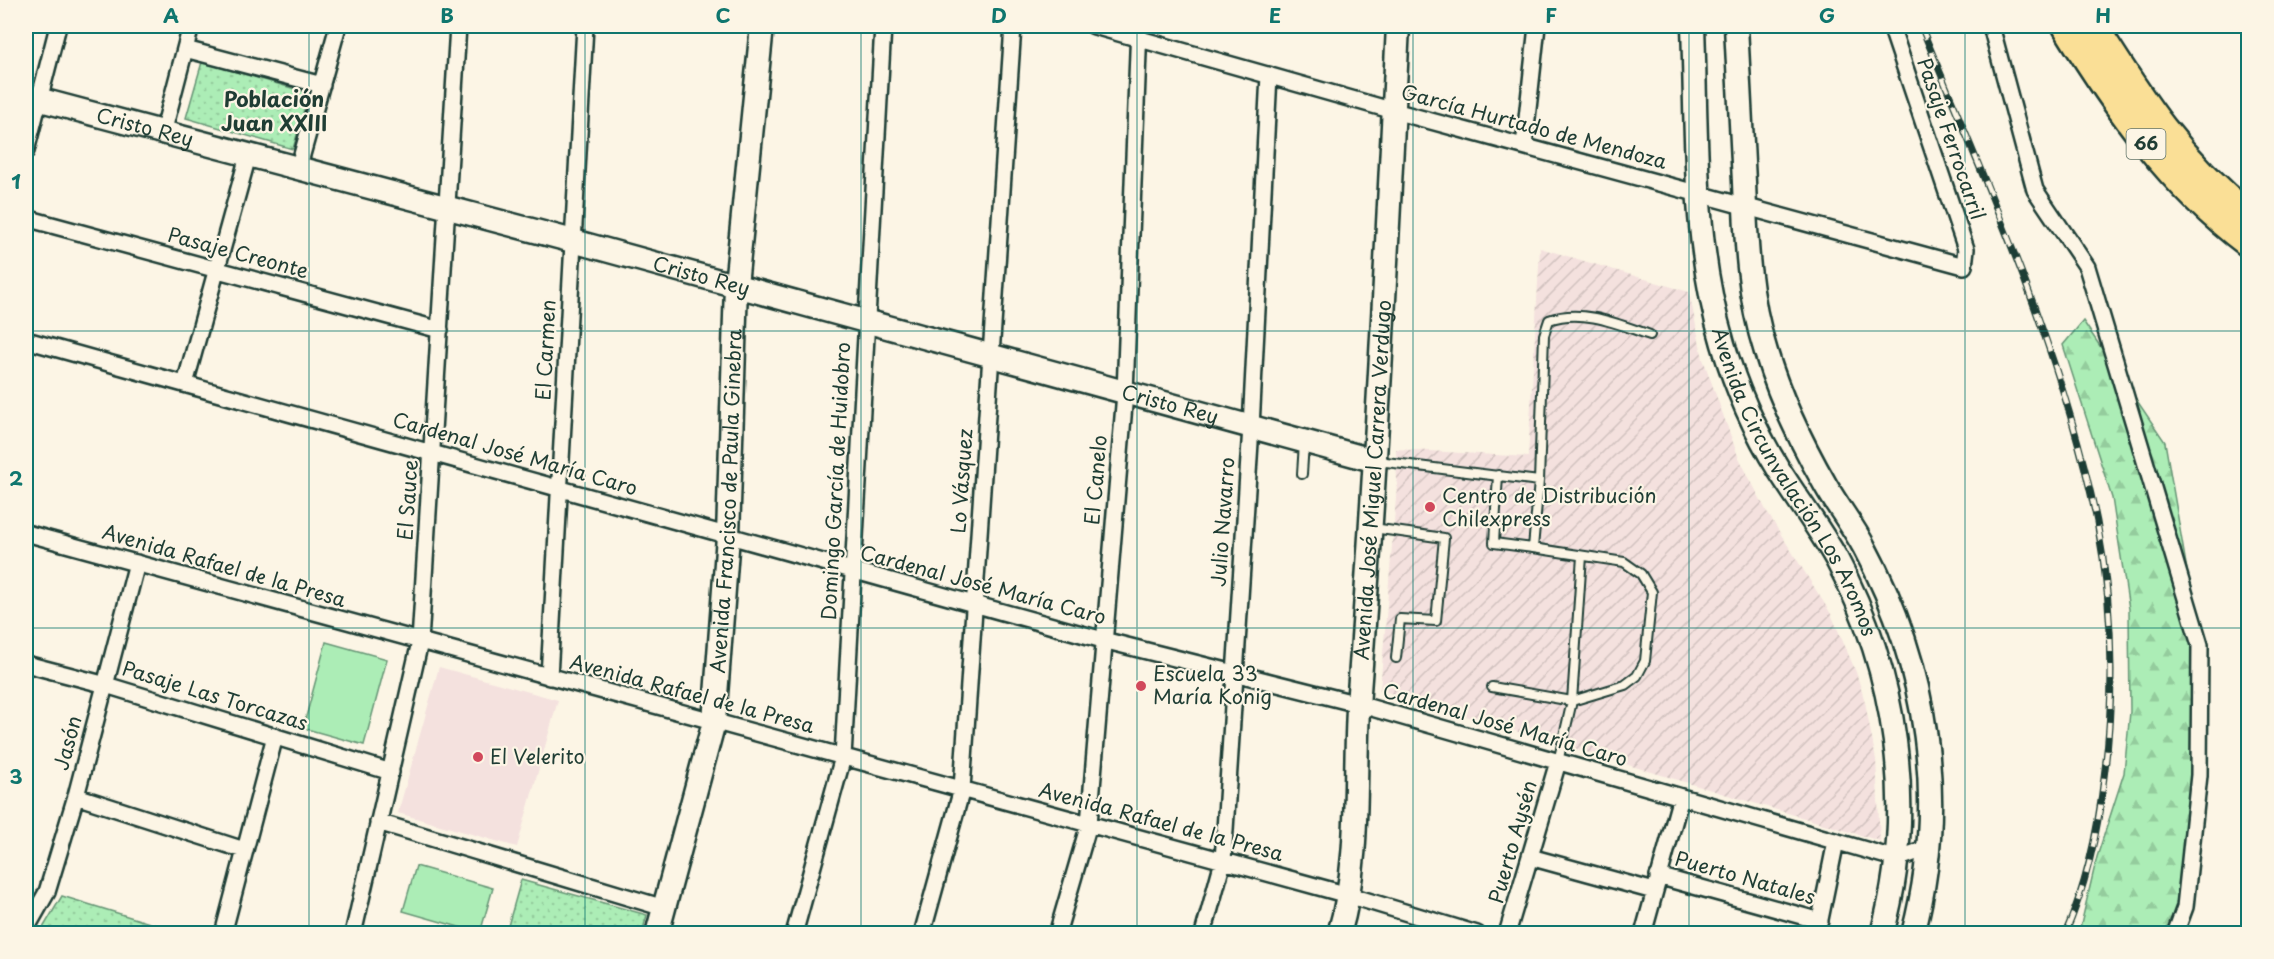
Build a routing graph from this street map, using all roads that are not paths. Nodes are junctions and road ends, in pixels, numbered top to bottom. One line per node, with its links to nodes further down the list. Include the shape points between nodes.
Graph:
1 (58, 26): 22 (street)
2 (191, 26): 19 (street)
3 (338, 26): 21 (street)
4 (458, 26): 31 (street, El Sauce)
5 (585, 26): 34 (street, El Carmen)
6 (762, 26): 38 (street, Avenida Francisco de Paula Ginebra)
7 (883, 26): 39 (street, Domingo García de Huidobro)
8 (1013, 26): 43 (street, Lo Vásquez)
9 (1094, 26): 18 (street, García Hurtado de Mendoza)
10 (1398, 26): 23 (street, Avenida José Miguel Carrera Verdugo)
11 (1537, 26): 25 (street)
12 (1693, 26): 29 (street, Avenida Circunvalación Los Aromos)
13 (1736, 26): 30 (street, Avenida Circunvalación Los Aromos)
14 (1891, 26): 36 (street, Pasaje Ferrocarril, via 1966,249)
15 (1991, 26): 106 (street, via 2035,190 2087,267 2200,645 2199,775 2185,907)
16 (2067, 26): 35 (highway, 66, via 2120,109 2157,157 2196,198)
17 (2092, 26): 32 (highway, 66, via 2165,135)
18 (1139, 32): 20 (street, García Hurtado de Mendoza); 45 (street, El Canelo)
19 (185, 49): 21 (street); 24 (street)
20 (1269, 75): 23 (street, García Hurtado de Mendoza); 46 (street, Julio Navarro)
21 (322, 85): 28 (street)
22 (32, 98): 24 (street, Cristo Rey); 26 (street)
23 (1394, 111): 25 (street, García Hurtado de Mendoza); 49 (street, Avenida José Miguel Carrera Verdugo)
24 (163, 133): 27 (street, Cristo Rey)
25 (1524, 146): 29 (street, García Hurtado de Mendoza)
26 (26, 151)
27 (248, 156): 28 (street, Cristo Rey); 37 (street)
28 (298, 169): 31 (street, Cristo Rey)
29 (1700, 194): 30 (street, García Hurtado de Mendoza); 86 (street, Avenida Circunvalación Los Aromos, via 1706,271 1715,317 1735,380 1777,467 1840,566 1879,662 1898,766)
30 (1745, 206): 36 (street, García Hurtado de Mendoza); 83 (street, Avenida Circunvalación Los Aromos, via 1751,288 1775,381 1801,439 1879,577 1905,643 1928,747 1932,782)
31 (448, 209): 34 (street, Cristo Rey); 40 (street, El Sauce)
32 (2248, 216)
33 (26, 218): 37 (street, Pasaje Creonte)
34 (573, 241): 38 (street, Cristo Rey); 53 (street, El Carmen)
35 (2248, 242)
36 (1964, 266)
37 (217, 269): 40 (street, Pasaje Creonte); 44 (street)
38 (736, 285): 39 (street, Cristo Rey); 56 (street, Avenida Francisco de Paula Ginebra)
39 (867, 321): 43 (street, Cristo Rey); 60 (street, Domingo García de Huidobro)
40 (440, 330): 48 (street, El Sauce)
41 (1650, 335): 52 (lane, via 1577,315 1549,320 1544,334)
42 (26, 340): 44 (street, Cardenal José María Caro)
43 (991, 356): 45 (street, Cristo Rey); 61 (street, Lo Vásquez)
44 (185, 384): 48 (street, Cardenal José María Caro)
45 (1125, 393): 46 (street, Cristo Rey); 62 (street, El Canelo)
46 (1251, 427): 47 (street, Cristo Rey); 66 (street, Julio Navarro)
47 (1305, 441): 49 (street, Cristo Rey); 50 (lane)
48 (432, 453): 53 (street, Cardenal José María Caro); 63 (street, El Sauce)
49 (1376, 461): 51 (lane); 54 (street, Avenida José Miguel Carrera Verdugo)
50 (1302, 474)
51 (1498, 475): 52 (lane); 57 (lane, via 1494,543)
52 (1539, 481): 57 (lane)
53 (559, 488): 56 (street, Cardenal José María Caro); 67 (street, El Carmen)
54 (1372, 528): 64 (lane, via 1444,538 1436,621 1400,619); 71 (street, Avenida José Miguel Carrera Verdugo)
55 (26, 533): 59 (street, Avenida Rafael de la Presa)
56 (728, 536): 60 (street, Cardenal José María Caro); 72 (street, Avenida Francisco de Paula Ginebra)
57 (1533, 548): 58 (lane)
58 (1582, 556): 70 (lane); 70 (lane, via 1624,562 1641,574 1652,592 1645,661 1637,676 1625,685)
59 (137, 563): 63 (street, Avenida Rafael de la Presa); 68 (street, Jasón)
60 (852, 570): 61 (street, Cardenal José María Caro); 74 (street, Domingo García de Huidobro)
61 (975, 604): 62 (street, Cardenal José María Caro); 77 (street, Lo Vásquez)
62 (1102, 640): 66 (street, Cardenal José María Caro); 81 (street, El Canelo)
63 (420, 642): 67 (street, Avenida Rafael de la Presa); 76 (street, El Sauce)
64 (1396, 658)
65 (26, 664): 68 (street, Pasaje Las Torcazas)
66 (1234, 673): 71 (street, Cardenal José María Caro); 87 (street, Julio Navarro)
67 (549, 677): 72 (street, Avenida Rafael de la Presa)
68 (106, 685): 73 (street, Pasaje Las Torcazas); 78 (street, Jasón)
69 (1492, 687): 70 (lane)
70 (1572, 701): 75 (lane)
71 (1358, 704): 75 (street, Cardenal José María Caro); 89 (street, Avenida José Miguel Carrera Verdugo)
72 (714, 722): 74 (street, Avenida Rafael de la Presa); 90 (street, Avenida Francisco de Paula Ginebra)
73 (275, 736): 76 (street, Pasaje Las Torcazas); 84 (street)
74 (843, 757): 77 (street, Avenida Rafael de la Presa); 96 (street, Domingo García de Huidobro)
75 (1558, 762): 79 (street, Cardenal José María Caro); 85 (street, Puerto Aysén)
76 (391, 772): 80 (street, El Sauce)
77 (962, 789): 81 (street, Avenida Rafael de la Presa); 97 (street, Lo Vásquez)
78 (76, 796): 84 (street); 92 (street, Jasón, via 47,892)
79 (1681, 797): 82 (street, Cardenal José María Caro); 88 (street)
80 (378, 822): 90 (street); 94 (street, El Sauce)
81 (1089, 824): 87 (street, Avenida Rafael de la Presa); 98 (street, El Canelo)
82 (1836, 842): 86 (street, Cardenal José María Caro); 91 (street)
83 (1930, 847): 86 (street); 105 (street, Avenida Circunvalación Los Aromos)
84 (243, 850): 93 (street)
85 (1530, 857): 88 (street, Puerto Natales); 102 (street, Puerto Aysén)
86 (1897, 859): 104 (street, Avenida Circunvalación Los Aromos)
87 (1223, 861): 89 (street, Avenida Rafael de la Presa); 99 (street, Julio Navarro)
88 (1656, 884): 91 (street, Puerto Natales); 103 (street)
89 (1348, 895): 100 (street, Avenida José Miguel Carrera Verdugo); 101 (street)
90 (664, 908): 95 (street, Avenida Francisco de Paula Ginebra)
91 (1818, 927)
92 (26, 929)
93 (223, 933)
94 (353, 933)
95 (657, 933)
96 (794, 933)
97 (922, 933)
98 (1057, 933)
99 (1203, 933)
100 (1339, 933)
101 (1477, 933)
102 (1507, 933)
103 (1642, 933)
104 (1882, 933)
105 (1913, 933)
106 (2175, 933)

